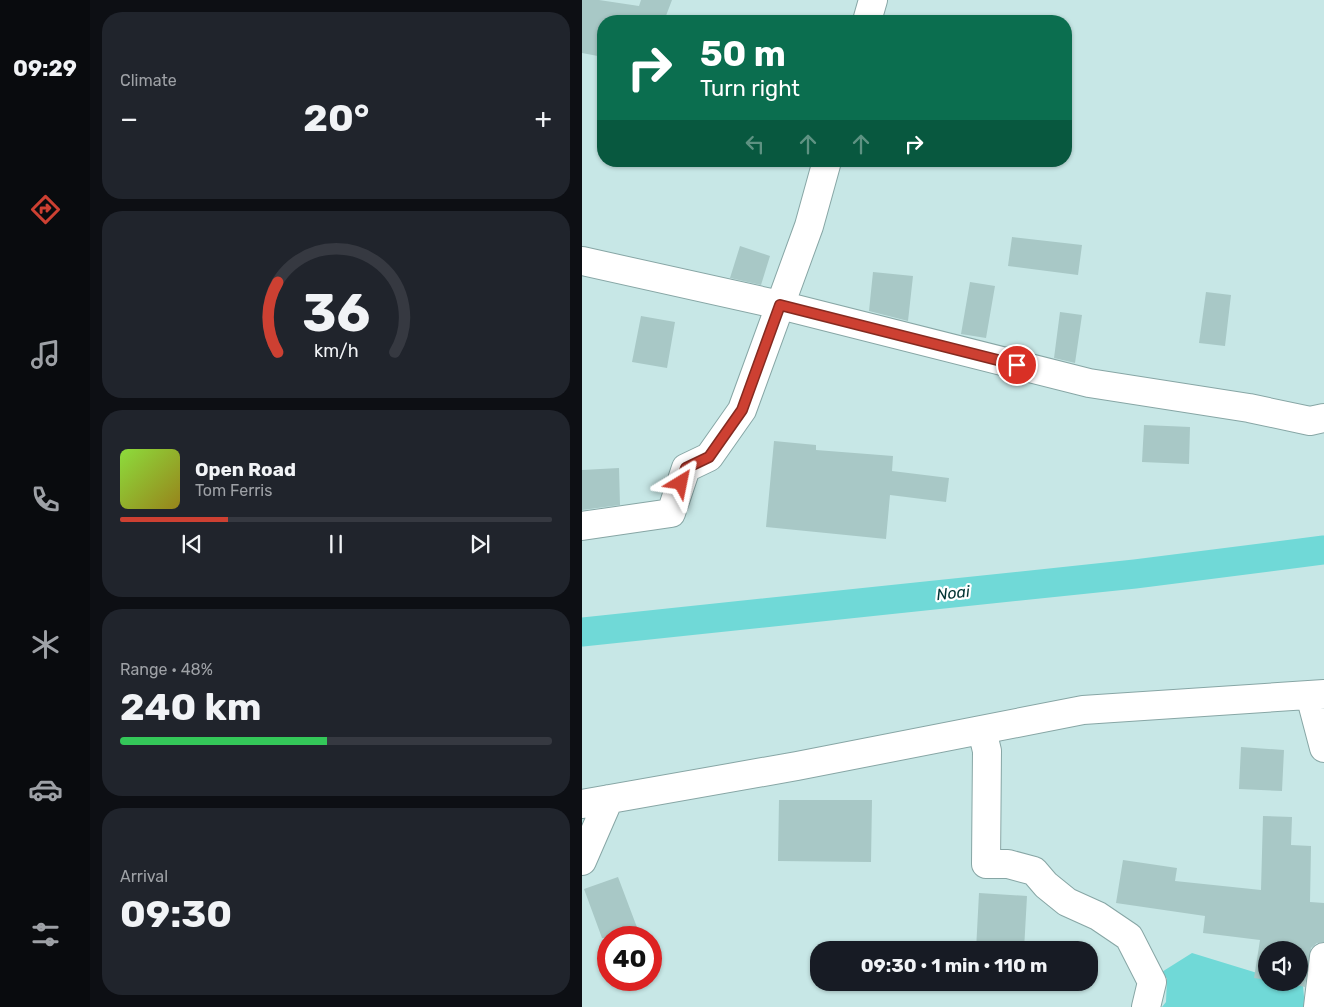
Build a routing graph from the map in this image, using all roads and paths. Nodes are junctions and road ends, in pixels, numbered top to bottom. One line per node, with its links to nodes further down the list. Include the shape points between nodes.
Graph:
1 (873, 0): 2 (street)
2 (869, 15)
3 (825, 167): 5 (street, via 809,226)
4 (582, 261): 5 (street)
5 (780, 305): 6 (street, via 1089,383 1310,421); 7 (street, via 742,410 709,457 686,468 671,513)
6 (1324, 418)
7 (582, 526)
8 (1317, 694): 9 (street, via 1082,710); 10 (street)
9 (982, 730): 11 (street); 15 (street, via 987,751 986,864 1008,864 1034,871 1067,902 1098,916 1129,937 1152,982)
10 (1324, 748)
11 (609, 799): 12 (street); 13 (street)
12 (582, 804)
13 (582, 861)
14 (1324, 957): 16 (street)
15 (1146, 1007)
16 (1318, 1007)

